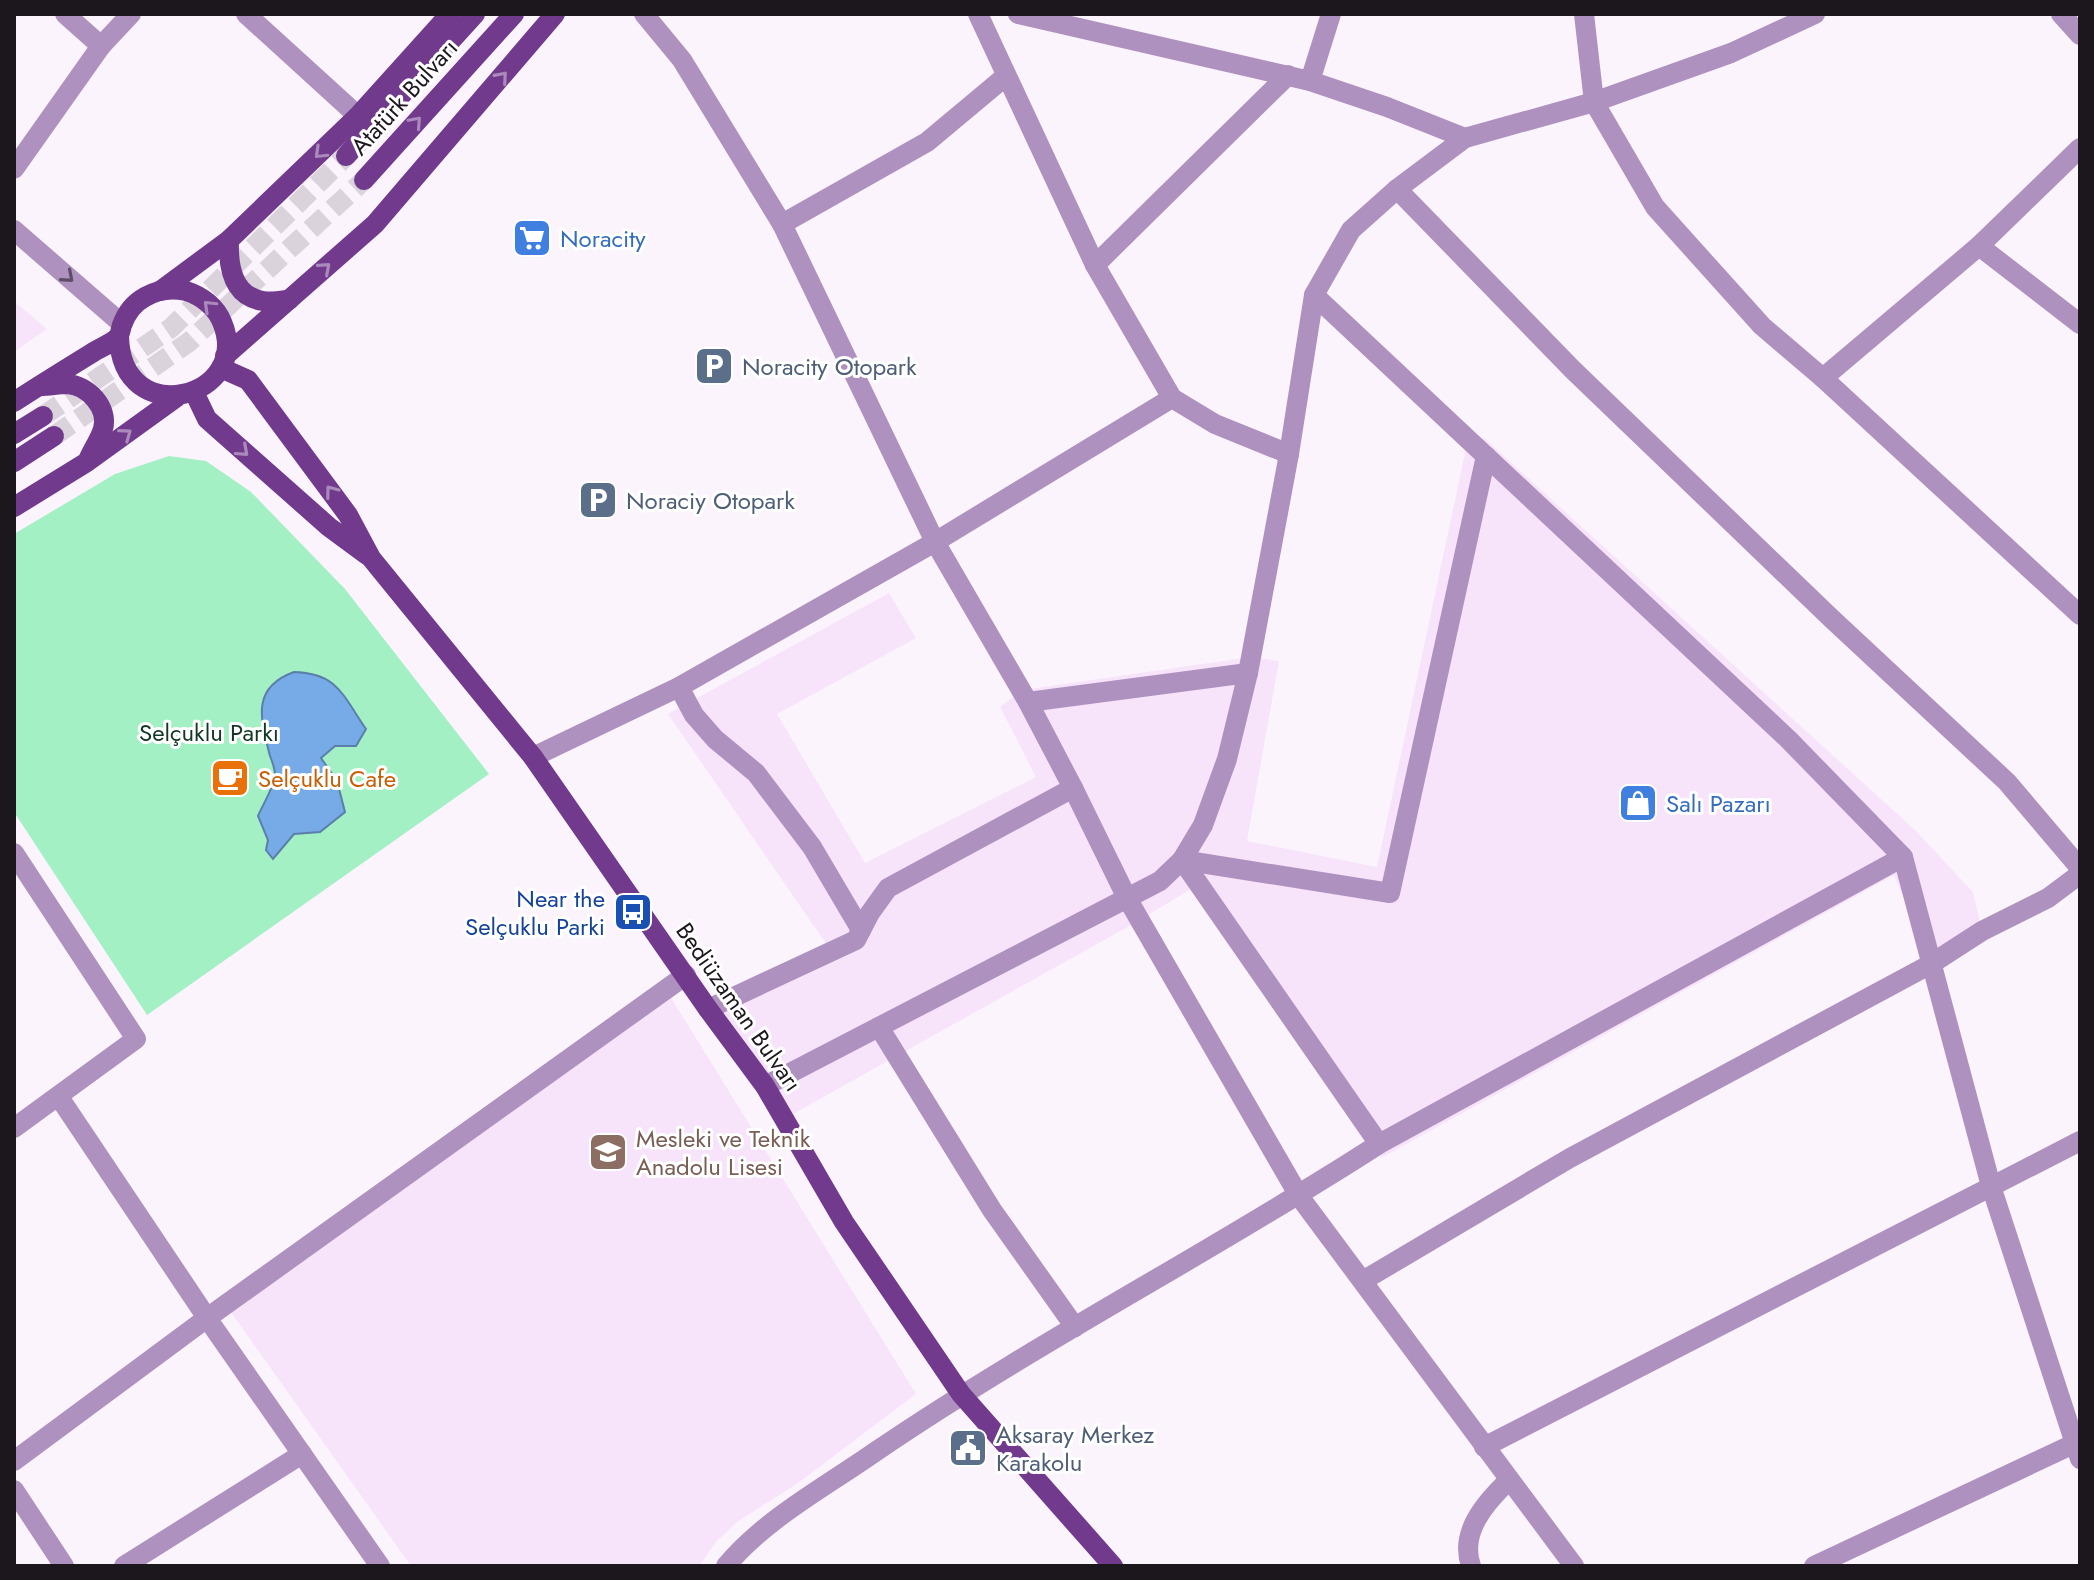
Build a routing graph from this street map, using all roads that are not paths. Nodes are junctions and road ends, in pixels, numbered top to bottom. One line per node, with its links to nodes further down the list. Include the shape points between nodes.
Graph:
1 (65, 14): 17 (street)
2 (131, 14): 17 (street)
3 (246, 14): 22 (street)
4 (450, 14): 22 (main road)
5 (475, 14): 25 (main road, Atatürk Bulvarı)
6 (514, 14): 27 (main road, Atatürk Bulvarı, one-way to 6)
7 (555, 14): 36 (main road, one-way to 7, via 375,224)
8 (644, 14): 29 (street, via 682,60)
9 (978, 14): 19 (street)
10 (1018, 14): 15 (street)
11 (1331, 14): 20 (street)
12 (1584, 14): 21 (street)
13 (1815, 14): 21 (street, via 1731,53)
14 (2061, 14): 16 (street)
15 (1095, 23): 18 (street)
16 (2080, 35)
17 (101, 46): 26 (street)
18 (1288, 75): 20 (street); 33 (street)
19 (1006, 76): 29 (street, via 927,142); 33 (street)
20 (1310, 81): 23 (street)
21 (1594, 102): 23 (street); 40 (street, via 1655,207 1762,326)
22 (358, 116): 31 (main road, one-way to 31)
23 (1465, 138): 28 (street)
24 (2080, 148): 32 (street)
25 (346, 156)
26 (14, 169)
27 (364, 180)
28 (1397, 189): 35 (street, via 1351,230); 64 (street, via 1573,370 2007,782)
29 (782, 224): 53 (street)
30 (14, 230): 38 (street, one-way to 38)
31 (229, 240): 34 (main road); 36 (main road, via 228,264 240,288 263,301)
32 (1979, 246): 37 (street); 40 (street)
33 (1095, 265): 43 (street)
34 (160, 291): 38 (main road, via 131,309); 39 (main road, one-way to 34, via 225,329 211,306 188,292)
35 (1314, 295): 48 (street); 49 (street)
36 (289, 300): 39 (main road)
37 (2080, 324)
38 (120, 330): 41 (main road); 42 (main road, via 119,352 133,380 161,396)
39 (223, 362): 42 (main road, via 210,382); 54 (main road, one-way to 39, via 348,515 248,380)
40 (1823, 378): 55 (street)
41 (37, 387): 44 (main road); 51 (main road, via 78,386 97,401 104,427)
42 (186, 395): 51 (main road, one-way to 42); 54 (main road, one-way to 54, via 329,527)
43 (1172, 398): 48 (street, via 1215,424); 53 (street)
44 (14, 402)
45 (43, 416): 46 (main road)
46 (14, 434)
47 (54, 436): 50 (main road)
48 (1289, 454): 56 (street)
49 (1486, 456): 62 (street, via 1788,739); 63 (street, via 1390,893)
50 (14, 462)
51 (87, 462): 52 (main road)
52 (14, 507)
53 (935, 542): 57 (street); 58 (street)
54 (371, 558): 59 (main road, Bediüzaman Bulvarı)
55 (2080, 615)
56 (1248, 673): 58 (street); 63 (street, via 1227,759 1203,825)
57 (679, 687): 59 (street); 67 (street, via 694,715 756,773 812,847)
58 (1028, 702): 60 (street)
59 (533, 757): 69 (main road, Bediüzaman Bulvarı)
60 (1073, 788): 66 (street); 67 (street, via 888,888)
61 (14, 853): 73 (street, via 136,1039)
62 (1903, 857): 68 (street); 76 (street)
63 (1182, 860): 66 (street, via 1160,881); 76 (street)
64 (2080, 868)
65 (2080, 874): 68 (street)
66 (1127, 898): 71 (street); 78 (street)
67 (861, 930): 70 (street, via 856,940)
68 (1931, 964): 77 (street); 79 (street, via 1570,1158)
69 (686, 975): 70 (main road, Bediüzaman Bulvarı); 80 (street)
70 (708, 1009): 72 (main road, Bediüzaman Bulvarı)
71 (879, 1027): 72 (street); 81 (street, via 992,1210)
72 (765, 1086): 82 (main road, Bediüzaman Bulvarı, via 844,1222)
73 (59, 1097): 74 (street); 80 (street)
74 (14, 1128)
75 (2080, 1141): 77 (street)
76 (1379, 1144): 78 (street)
77 (1991, 1186): 83 (street); 84 (street)
78 (1299, 1196): 79 (street); 81 (street)
79 (1364, 1280): 83 (street)
80 (207, 1318): 85 (street); 86 (street)
81 (1075, 1327): 82 (street)
82 (961, 1394): 92 (street, via 785,1514); 93 (main road, Bediüzaman Bulvarı)
83 (1484, 1447): 87 (street)
84 (2078, 1448): 96 (street)
85 (302, 1454): 90 (street); 91 (street)
86 (14, 1461)
87 (1509, 1480): 94 (street, via 1473,1525 1467,1554); 95 (street)
88 (14, 1490): 89 (street)
89 (64, 1566)
90 (124, 1566)
91 (380, 1566)
92 (726, 1566)
93 (1113, 1566)
94 (1471, 1566)
95 (1574, 1566)
96 (1814, 1566)

